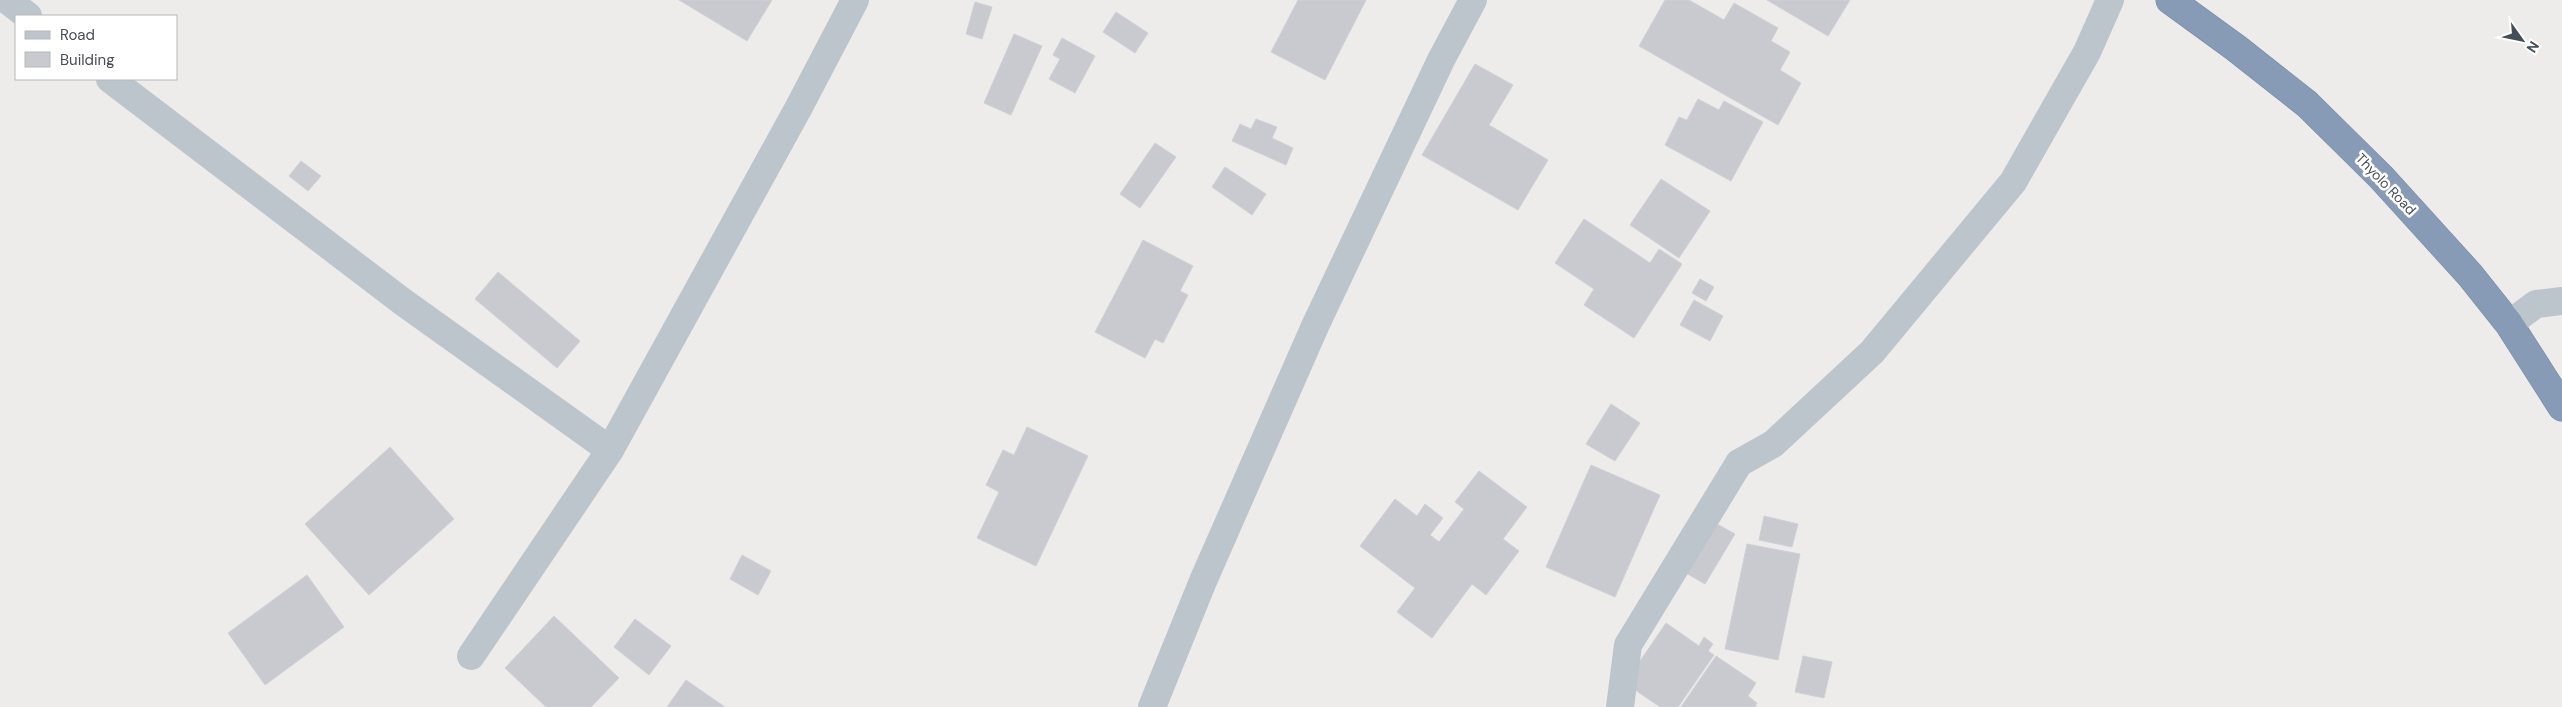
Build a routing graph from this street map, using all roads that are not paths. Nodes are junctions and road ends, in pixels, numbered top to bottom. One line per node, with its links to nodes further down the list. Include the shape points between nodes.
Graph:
1 (7, 0): 6 (street)
2 (855, 0): 11 (street)
3 (1473, 0): 13 (street, via 1437,68 1316,324)
4 (2110, 0): 14 (street, via 2087,52 2013,182 1872,352 1773,444 1739,463 1628,645)
5 (2170, 0): 9 (highway, Thyolo Road, via 2306,104 2381,177 2470,275)
6 (27, 15)
7 (111, 80): 11 (street, via 403,302)
8 (2562, 301): 9 (street, via 2536,304)
9 (2509, 324): 10 (highway, Thyolo Road)
10 (2562, 407)
11 (610, 450): 12 (street)
12 (471, 656)
13 (1152, 707)
14 (1620, 707)

